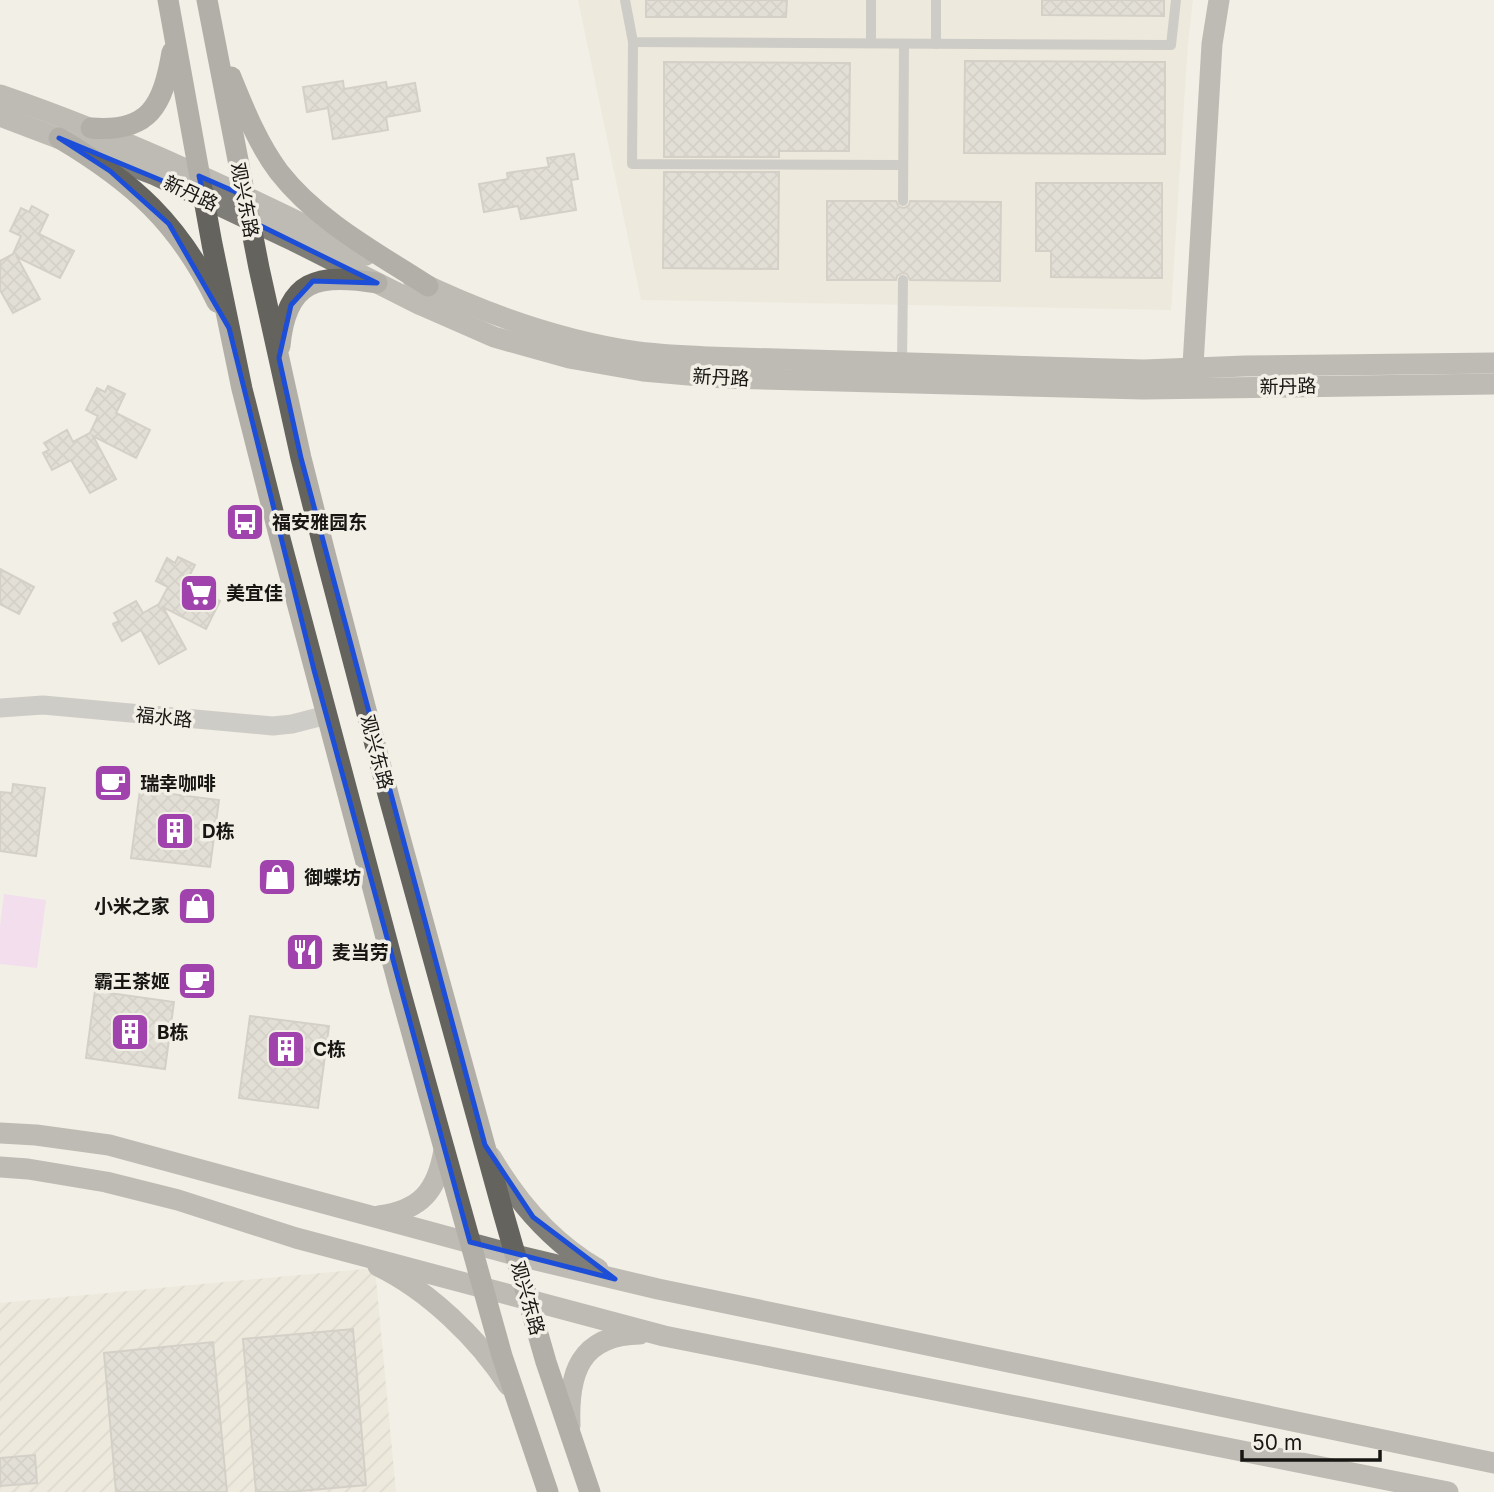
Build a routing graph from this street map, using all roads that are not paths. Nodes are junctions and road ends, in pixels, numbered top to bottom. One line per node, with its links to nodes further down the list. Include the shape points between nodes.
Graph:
1 (168, 0): 8 (main road, 观兴东路)
2 (207, 0): 9 (main road, 观兴东路)
3 (625, 0): 10 (lane)
4 (872, 0): 11 (lane)
5 (936, 0): 13 (lane)
6 (1177, 0): 13 (lane, via 1171,45)
7 (1219, 0): 31 (street, via 1212,44)
8 (174, 32): 16 (main road, via 165,89 153,111 120,129); 19 (main road, 观兴东路)
9 (214, 37): 20 (main road, 观兴东路); 26 (main road, via 264,150 293,189 346,232)
10 (633, 42): 11 (lane); 18 (lane, via 632,164)
11 (871, 43): 12 (lane)
12 (904, 44): 13 (lane); 18 (lane)
13 (936, 44)
14 (0, 95): 16 (street, 新丹路)
15 (0, 116): 17 (street, 新丹路)
16 (91, 128): 19 (street, 新丹路)
17 (59, 138): 21 (street, 新丹路); 27 (main road, via 110,171 169,224)
18 (903, 165): 22 (lane)
19 (199, 176): 20 (street, 新丹路); 21 (main road, 观兴东路)
20 (245, 196): 23 (main road, 观兴东路); 26 (street, 新丹路)
21 (204, 198): 23 (street, 新丹路); 27 (main road, 观兴东路)
22 (903, 201)
23 (249, 220): 25 (street, 新丹路); 28 (main road, 观兴东路)
24 (903, 280): 29 (lane)
25 (377, 283): 28 (main road, via 336,279 304,287 287,314); 31 (street, 新丹路, via 494,337 643,372 1013,386)
26 (428, 286): 29 (street, 新丹路, via 516,321 638,352)
27 (229, 328): 34 (main road, 观兴东路)
28 (279, 358): 36 (main road, 观兴东路, via 388,794)
29 (902, 363): 31 (street, 新丹路, via 1144,370)
30 (1494, 363): 31 (street, 新丹路)
31 (1193, 378): 32 (street, 新丹路)
32 (1494, 384)
33 (0, 708): 34 (street, 福水路, via 43,705 273,726)
34 (327, 715): 37 (main road, 观兴东路)
35 (0, 1133): 39 (street, via 109,1145)
36 (485, 1145): 42 (main road, 观兴东路); 43 (street, via 533,1217 572,1251)
37 (444, 1150): 39 (street, via 437,1177 424,1198 401,1212); 40 (main road, 观兴东路)
38 (0, 1167): 41 (street, via 106,1182)
39 (375, 1217): 40 (street)
40 (470, 1242): 42 (street); 44 (main road, 观兴东路)
41 (345, 1250): 44 (street); 47 (street, via 384,1269 451,1317 489,1357)
42 (515, 1255): 43 (street); 45 (main road, 观兴东路)
43 (615, 1279): 49 (street)
44 (483, 1286): 45 (street); 47 (main road, 观兴东路)
45 (529, 1301): 46 (street); 48 (main road, 观兴东路)
46 (664, 1336): 48 (street, via 618,1335 585,1353 572,1380); 52 (street)
47 (516, 1397): 50 (main road, 观兴东路)
48 (570, 1432): 51 (main road, 观兴东路)
49 (1494, 1462)
50 (548, 1492)
51 (590, 1492)
52 (1448, 1492)

